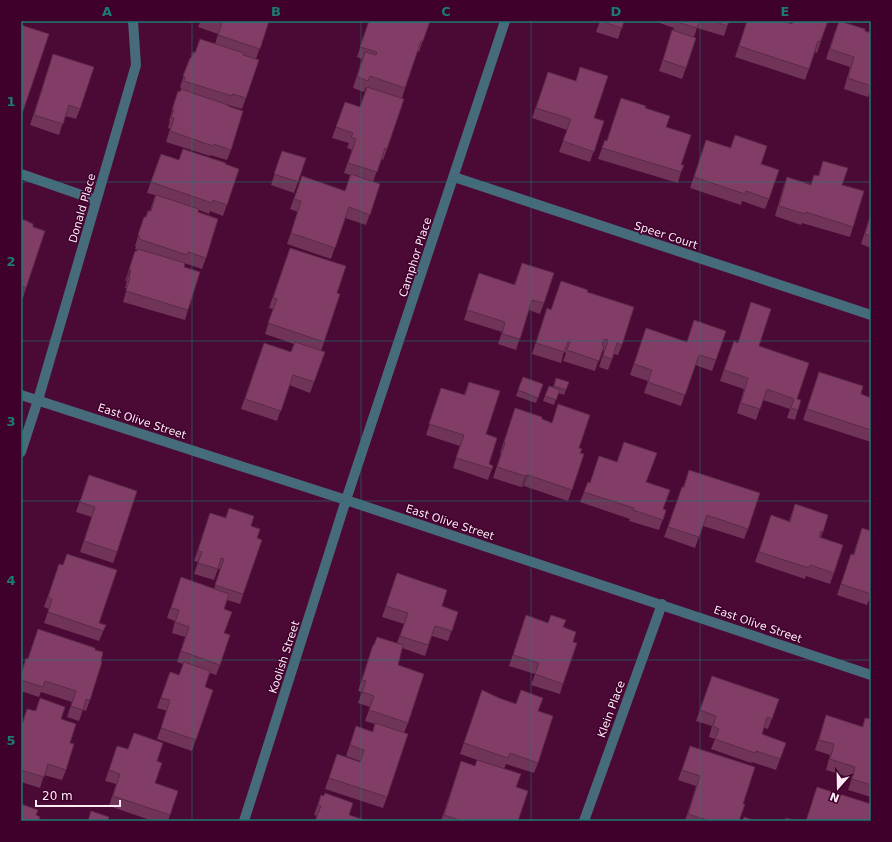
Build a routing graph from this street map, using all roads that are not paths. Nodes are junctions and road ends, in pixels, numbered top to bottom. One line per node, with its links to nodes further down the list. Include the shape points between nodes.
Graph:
1 (134, 21): 5 (street, Donald Place, via 136,65)
2 (505, 21): 4 (street, Camphor Place)
3 (21, 174): 5 (street)
4 (454, 177): 6 (street, Speer Court); 10 (street, Camphor Place)
5 (96, 200): 8 (street, Donald Place)
6 (871, 315)
7 (21, 395): 8 (street, East Olive Street)
8 (38, 400): 9 (street, Donald Place); 10 (street, East Olive Street)
9 (21, 452)
10 (346, 500): 11 (street, East Olive Street); 13 (street, Koolish Street)
11 (662, 604): 12 (street, East Olive Street); 14 (street, Klein Place)
12 (871, 675)
13 (244, 821)
14 (584, 821)

